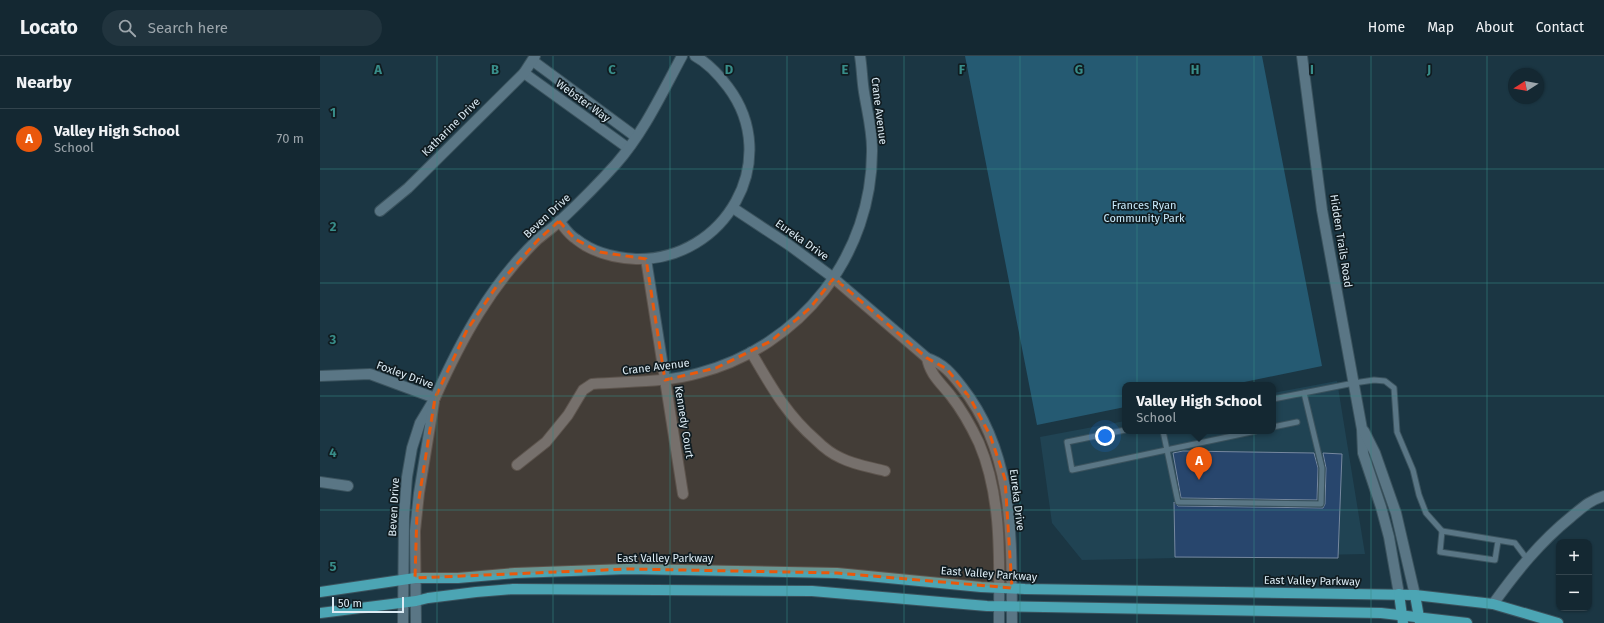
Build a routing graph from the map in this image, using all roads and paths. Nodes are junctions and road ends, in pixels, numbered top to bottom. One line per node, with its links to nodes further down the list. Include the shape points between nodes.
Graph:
1 (682, 56): 7 (street, Beven Drive, via 648,120)
2 (695, 56): 9 (street, via 721,77 735,95 743,113 749,151 748,169)
3 (860, 56): 13 (street, Crane Avenue, via 870,120 871,169 864,212 850,249)
4 (1302, 56): 18 (street, Hidden Trails Road, via 1322,210)
5 (534, 59): 6 (street, Katharine Drive); 7 (street, Webster Way)
6 (524, 73): 8 (street, Webster Way); 10 (street, Katharine Drive, via 408,188)
7 (636, 137): 8 (street, Beven Drive)
8 (628, 148): 11 (street, Beven Drive)
9 (733, 208): 12 (street, via 704,239 673,255); 13 (street, Eureka Drive)
10 (380, 211)
11 (559, 221): 12 (street, via 575,239 600,252 628,259); 20 (street, Beven Drive, via 538,240 496,287 468,330)
12 (646, 259): 17 (street, Kennedy Court)
13 (834, 278): 14 (street, Crane Avenue, via 810,308 786,330); 15 (street, Eureka Drive)
14 (751, 352): 17 (street, Crane Avenue, via 700,373); 30 (street, via 777,397 806,432 840,458)
15 (927, 358): 40 (street, Eureka Drive, via 929,368 951,395 970,425 985,459 996,516); 41 (street, Eureka Drive, via 947,369 970,398 998,456 1008,507)
16 (320, 376): 20 (street, Foxley Drive, via 370,374)
17 (665, 380): 29 (street, Crane Avenue, via 592,384 584,390 546,442); 33 (street, Kennedy Court)
18 (1354, 382): 19 (lane); 24 (street, Hidden Trails Road); 35 (lane, via 1385,381 1394,388 1397,432 1413,470 1426,514)
19 (1304, 393): 21 (lane); 28 (lane, via 1322,468 1321,504 1178,502)
20 (435, 398): 38 (street, Beven Drive, via 417,511); 39 (street, Beven Drive, via 420,423 408,469)
21 (1276, 398)
22 (1297, 422): 23 (lane)
23 (1276, 426)
24 (1362, 429): 43 (street, Hidden Trails Road, via 1363,453 1389,537); 44 (street, Hidden Trails Road, via 1374,448 1396,512)
25 (1122, 431): 28 (lane, via 1066,442 1072,470)
26 (1164, 434): 28 (lane)
27 (1242, 434): 28 (lane)
28 (1167, 450)
29 (516, 465)
30 (885, 471)
31 (320, 482): 32 (street)
32 (348, 486)
33 (683, 494)
34 (1604, 496): 37 (street, via 1593,499 1552,533)
35 (1442, 531): 36 (lane); 36 (lane, via 1440,552 1495,560)
36 (1498, 541): 37 (lane, via 1516,543)
37 (1527, 559): 47 (street)
38 (415, 578): 39 (main road, East Valley Parkway); 40 (main road, East Valley Parkway, via 458,578 515,572 702,570 837,573); 45 (street, Beven Drive)
39 (403, 580): 42 (main road, East Valley Parkway); 46 (street, Beven Drive)
40 (999, 588): 41 (main road, East Valley Parkway); 48 (street, Eureka Drive)
41 (1012, 588): 43 (main road, East Valley Parkway); 49 (street, Eureka Drive)
42 (320, 592)
43 (1399, 594): 44 (main road, East Valley Parkway); 51 (main road)
44 (1414, 595): 47 (main road, East Valley Parkway); 52 (main road)
45 (416, 601): 46 (main road); 48 (main road, via 513,589 676,589 812,591); 54 (street, Beven Drive)
46 (402, 603): 50 (main road); 53 (street, Beven Drive)
47 (1493, 604): 58 (main road, East Valley Parkway)
48 (999, 607): 49 (main road); 55 (street, Eureka Drive)
49 (1012, 607): 51 (main road, via 1381,613); 56 (street, Eureka Drive)
50 (320, 613)
51 (1403, 619): 52 (main road)
52 (1420, 620): 57 (main road)
53 (402, 623)
54 (416, 623)
55 (999, 623)
56 (1012, 623)
57 (1467, 623)
58 (1558, 623)

